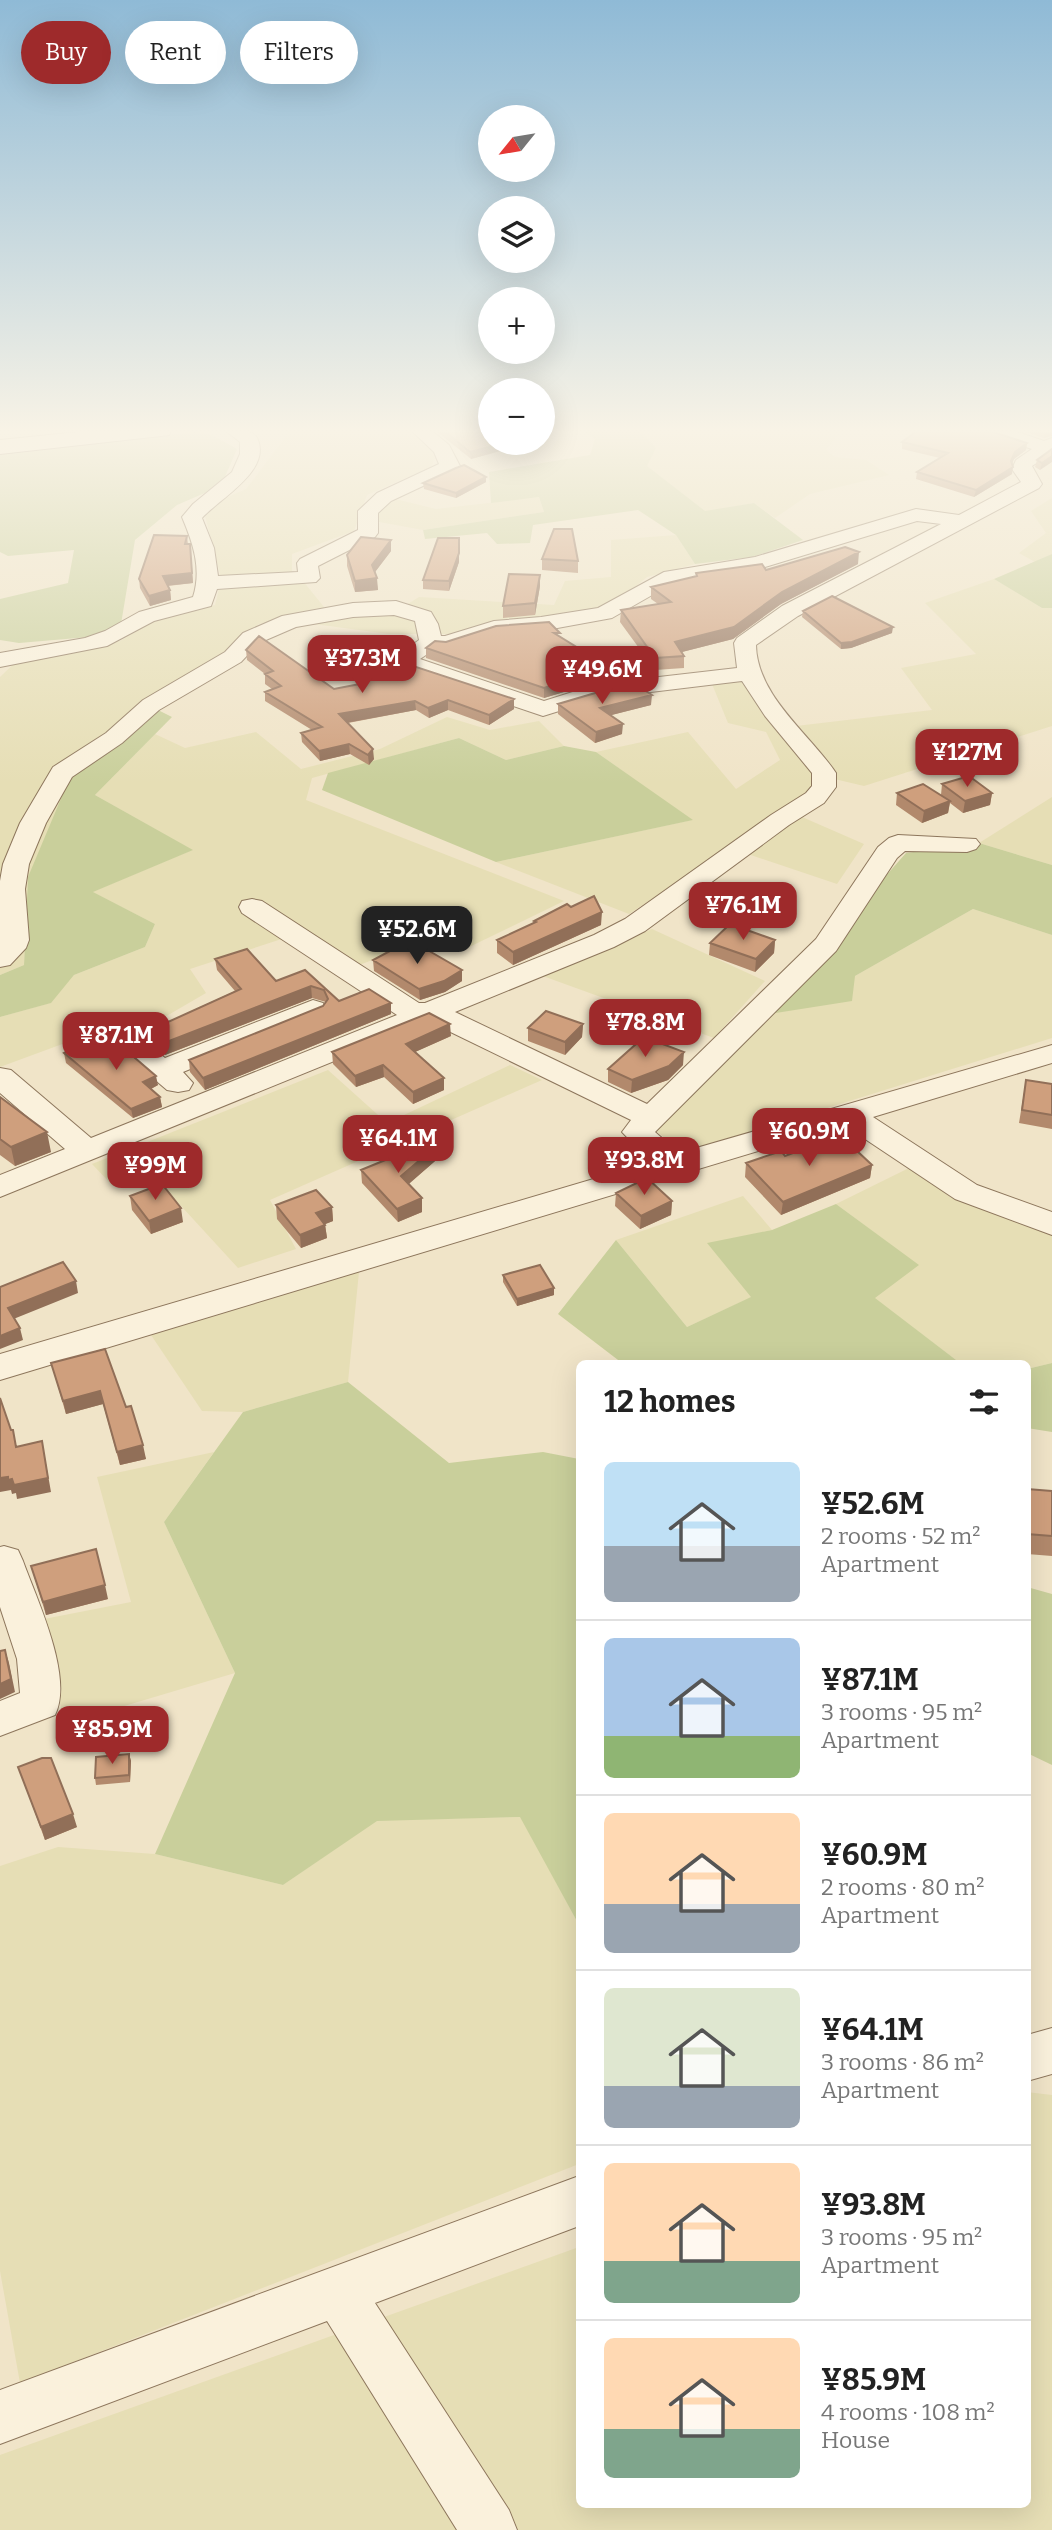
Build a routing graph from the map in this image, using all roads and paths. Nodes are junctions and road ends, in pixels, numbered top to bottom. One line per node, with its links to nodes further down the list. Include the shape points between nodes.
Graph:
1 (204, 548): 6 (street)
2 (337, 548): 5 (street, via 307,563)
3 (807, 548): 8 (street, via 758,563 671,576 604,612 494,628 446,643)
4 (909, 548): 10 (street, via 790,611 745,643)
5 (309, 578): 6 (street); 7 (street)
6 (209, 583): 9 (street, via 203,601 141,619 109,639 28,651)
7 (337, 612): 8 (street, via 396,608 410,612 423,617); 13 (street, via 290,621 259,634 233,657 152,705 114,738 62,772 16,864 12,889 15,940)
8 (431, 642): 10 (street, via 402,660 543,709 598,691)
9 (0, 660)
10 (750, 673): 15 (street, via 824,773 824,787 815,798 635,925)
11 (967, 844): 22 (street, via 898,843 826,945)
12 (252, 907): 15 (street, via 412,1012)
13 (0, 960)
14 (313, 1009): 18 (street)
15 (431, 1012): 20 (street); 22 (street)
16 (128, 1044): 18 (street)
17 (1052, 1054): 21 (street)
18 (162, 1070): 20 (street)
19 (0, 1077): 23 (street)
20 (204, 1104): 23 (street)
21 (848, 1114): 24 (street); 26 (street, via 966,1192)
22 (651, 1118): 24 (street, via 637,1132)
23 (86, 1151): 25 (street)
24 (674, 1166): 27 (street)
25 (5, 1178)
26 (1052, 1224)
27 (0, 1367)
28 (4, 1561): 29 (street, via 37,1659 41,1703)
29 (0, 1720)
30 (1052, 2051): 31 (street)
31 (1031, 2057)
32 (576, 2202): 33 (street)
33 (338, 2292): 34 (street); 35 (street)
34 (0, 2417)
35 (489, 2530)

